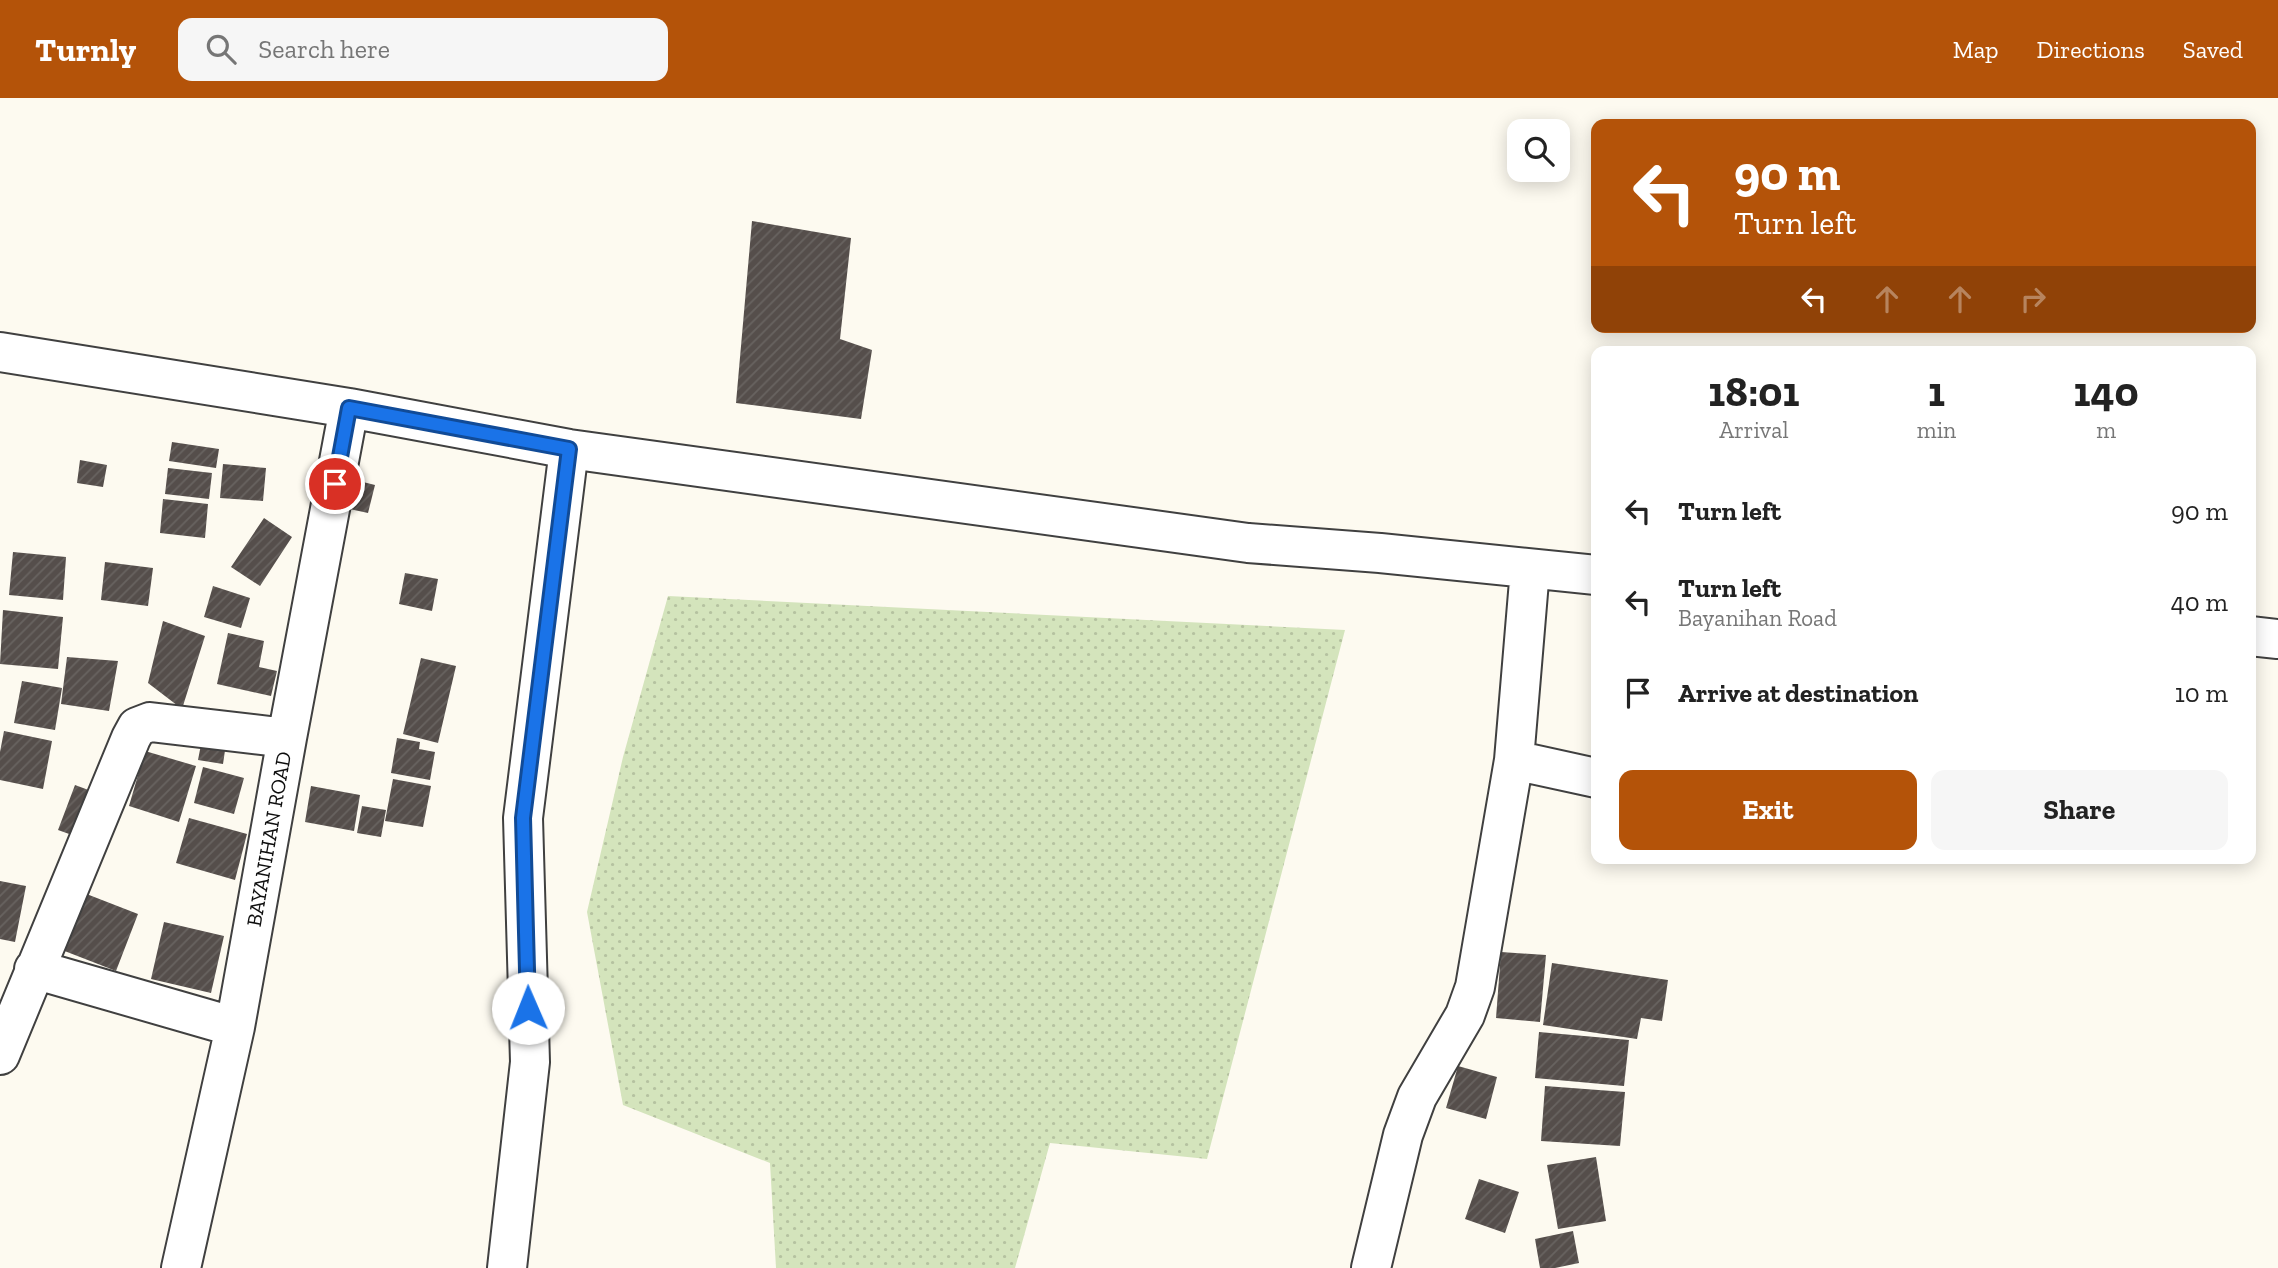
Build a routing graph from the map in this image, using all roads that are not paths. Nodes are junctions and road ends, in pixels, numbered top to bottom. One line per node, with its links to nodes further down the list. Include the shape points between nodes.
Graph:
1 (0, 352): 2 (street)
2 (349, 408): 3 (street); 8 (street, BAYANIHAN ROAD)
3 (569, 449): 4 (street, via 1248,543); 15 (street, via 523,818 530,1062)
4 (1530, 569): 5 (street); 9 (street)
5 (1591, 575)
6 (2256, 637): 7 (street)
7 (2278, 639)
8 (286, 738): 11 (street, via 150,722 137,727); 12 (street, BAYANIHAN ROAD)
9 (1514, 760): 10 (street); 16 (street, via 1475,987 1465,1015 1417,1097 1403,1135)
10 (1591, 777)
11 (34, 969): 12 (street); 13 (street)
12 (235, 1027): 14 (street, BAYANIHAN ROAD)
13 (0, 1055)
14 (181, 1268)
15 (507, 1268)
16 (1371, 1268)

